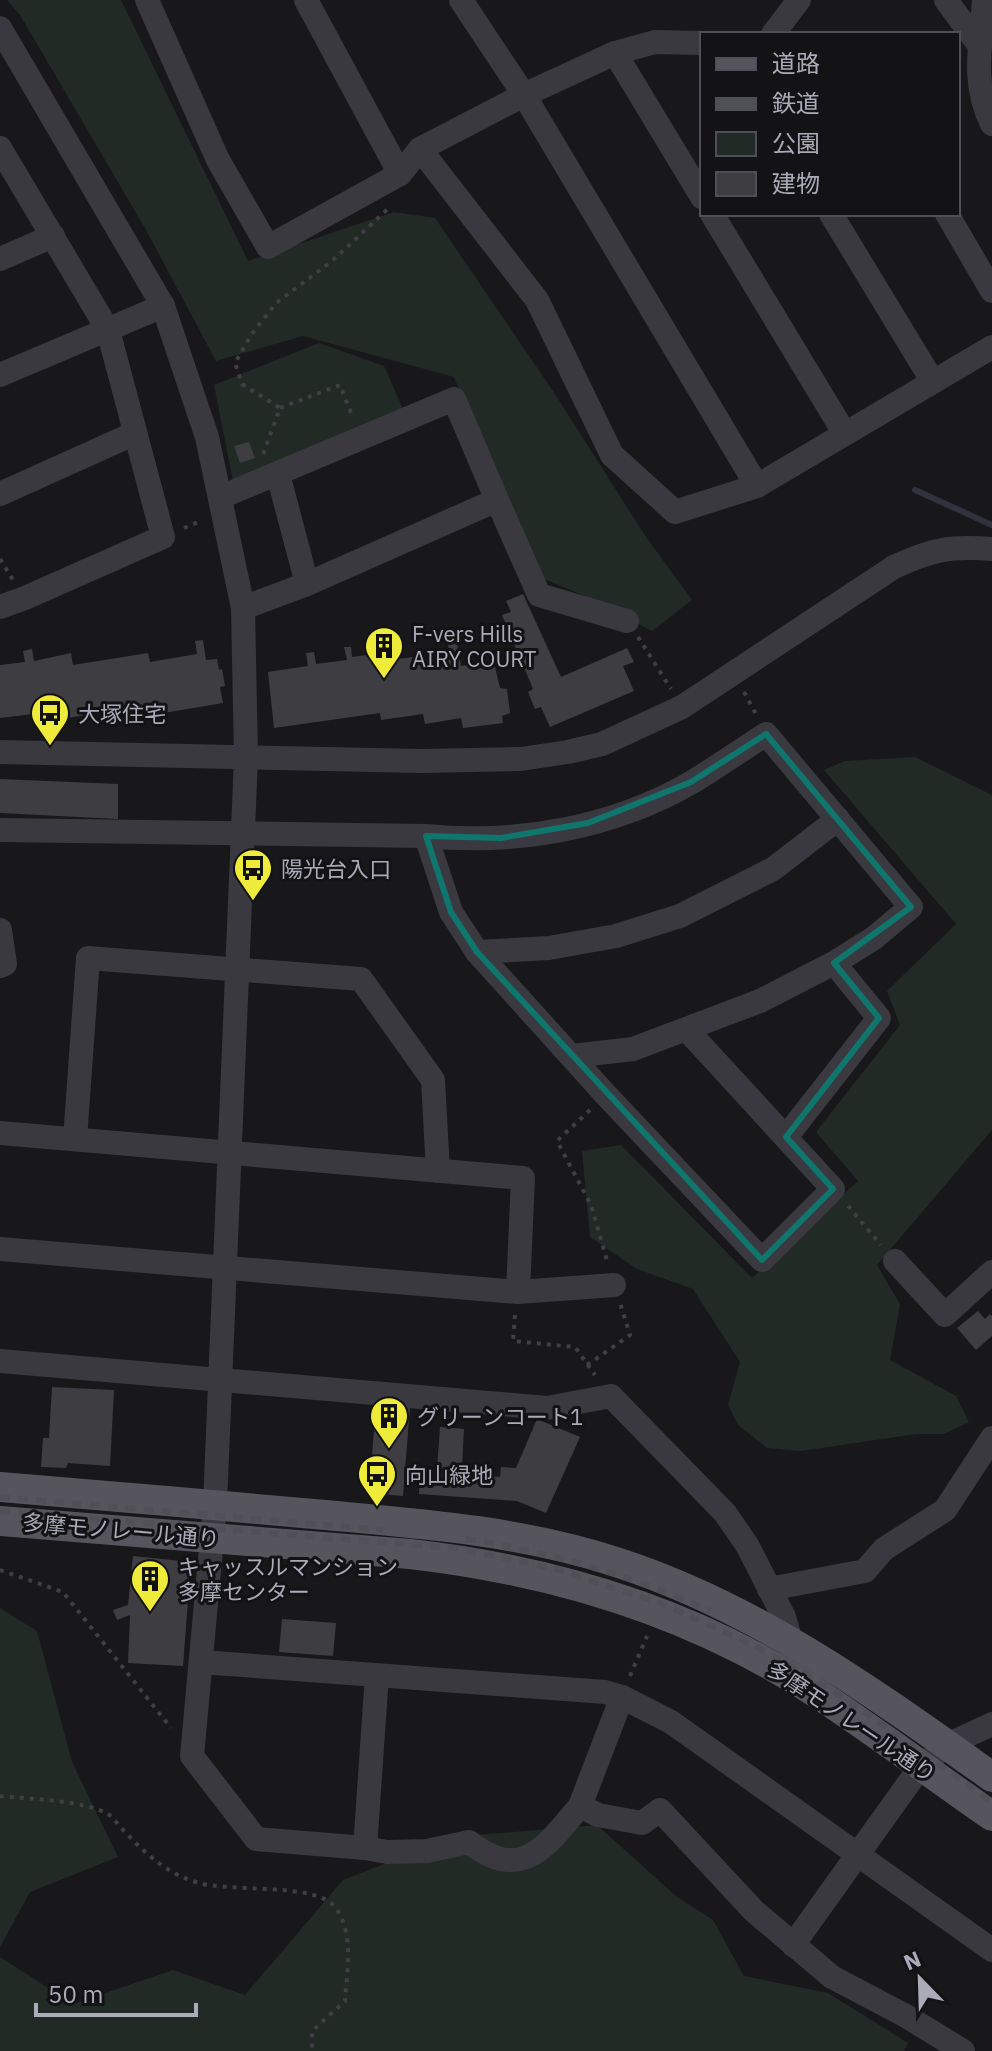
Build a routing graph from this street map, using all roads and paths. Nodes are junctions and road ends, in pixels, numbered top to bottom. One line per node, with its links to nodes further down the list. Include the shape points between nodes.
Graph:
1 (147, 0): 17 (street, via 218,160 268,247)
2 (306, 0): 17 (street)
3 (461, 0): 13 (street)
4 (799, 0): 8 (street)
5 (946, 0): 10 (street)
6 (982, 2): 10 (street)
7 (0, 28): 25 (street)
8 (775, 32)
9 (700, 43): 11 (street, via 655,42)
10 (980, 46): 12 (street)
11 (615, 53): 13 (street); 18 (street)
12 (968, 74): 14 (street)
13 (524, 95): 16 (street); 35 (street)
14 (992, 124)
15 (0, 148): 22 (street)
16 (420, 149): 17 (street); 35 (street, via 537,300 612,455 675,512)
17 (400, 174): 30 (path, via 402,196 332,261 276,303 235,363 242,384)
18 (700, 194)
19 (713, 216): 32 (street)
20 (832, 216): 29 (street)
21 (948, 216): 24 (street)
22 (53, 236): 23 (street); 26 (street)
23 (0, 259)
24 (992, 291)
25 (163, 306): 26 (street); 38 (street, via 207,437)
26 (108, 330): 28 (street); 31 (street)
27 (992, 347): 29 (street)
28 (0, 375)
29 (933, 382): 32 (street)
30 (280, 408): 33 (path, via 340,385); 34 (path)
31 (133, 434): 36 (street); 39 (street)
32 (845, 434): 35 (street)
33 (361, 439): 34 (street); 37 (street, via 454,399)
34 (270, 467): 38 (street); 41 (street)
35 (757, 486)
36 (0, 494)
37 (497, 500): 41 (street); 44 (street, via 539,595)
38 (222, 504): 39 (path); 43 (street)
39 (163, 537): 42 (street)
40 (992, 549): 45 (street, via 955,546 894,567)
41 (307, 584): 43 (street)
42 (0, 607)
43 (243, 608): 49 (street)
44 (627, 621): 46 (path)
45 (734, 672): 46 (street); 47 (path)
46 (677, 698): 49 (street, via 602,744 521,759)
47 (766, 734): 50 (street); 53 (street, via 691,782 588,823 501,838)
48 (0, 752): 49 (street)
49 (246, 757): 52 (street)
50 (838, 819): 55 (street, via 773,869 680,916 616,936 549,948); 56 (street, via 911,907)
51 (0, 830): 52 (street)
52 (243, 834): 53 (street); 58 (street)
53 (426, 836): 55 (street, via 451,912)
54 (0, 930): 57 (street, via 5,964)
55 (477, 952): 60 (street)
56 (834, 963): 59 (street); 63 (street, via 879,1018)
57 (0, 966)
58 (237, 971): 64 (street, via 88,958); 65 (street); 66 (street, via 361,979 433,1080)
59 (687, 1030): 60 (street, via 633,1049); 63 (street)
60 (572, 1056): 61 (street)
61 (606, 1095): 67 (street, via 762,1260); 72 (path, via 557,1141 591,1205)
62 (0, 1133): 64 (street)
63 (786, 1137): 67 (street)
64 (75, 1139): 65 (street)
65 (230, 1153): 66 (street); 70 (street)
66 (438, 1171): 73 (street, via 523,1178)
67 (833, 1189): 69 (path)
68 (0, 1249): 70 (street)
69 (895, 1261): 71 (street, via 945,1315)
70 (225, 1268): 73 (street); 76 (street)
71 (992, 1272)
72 (614, 1285): 73 (street); 75 (path, via 630,1335)
73 (518, 1292): 75 (path, via 513,1341 575,1347)
74 (0, 1361): 76 (street)
75 (587, 1365): 77 (path)
76 (220, 1379): 77 (street, via 547,1408); 80 (street)
77 (611, 1396): 84 (street, via 725,1513)
78 (992, 1438): 84 (street, via 945,1510 884,1549 865,1571)
79 (0, 1487): 80 (main road, 多摩モノレール通り)
80 (215, 1505): 82 (street); 86 (main road, 多摩モノレール通り, via 459,1527 563,1546 676,1584)
81 (0, 1521): 82 (main road, 多摩モノレール通り)
82 (212, 1537): 87 (street); 93 (main road, 多摩モノレール通り, via 455,1559 556,1578 609,1595 745,1652 809,1688)
83 (0, 1570): 91 (path, via 63,1592 177,1736)
84 (769, 1589): 86 (street)
85 (651, 1626): 89 (path)
86 (791, 1641): 92 (main road, 多摩モノレール通り)
87 (201, 1662): 88 (street); 91 (street)
88 (377, 1675): 89 (street); 98 (street)
89 (622, 1697): 96 (street); 99 (street, via 671,1722)
90 (992, 1724): 92 (street)
91 (194, 1737): 98 (street, via 192,1756 256,1839)
92 (947, 1745): 93 (street); 94 (main road, 多摩モノレール通り)
93 (921, 1766): 97 (main road, 多摩モノレール通り); 99 (street)
94 (992, 1777)
95 (0, 1796): 102 (path, via 64,1802 108,1815 169,1872 197,1883 321,1896 334,1906 348,1933 345,2001 312,2031)
96 (580, 1806): 98 (street, via 537,1854 523,1858 485,1854 469,1842 427,1851); 100 (street, via 642,1823 660,1810)
97 (992, 1816)
98 (365, 1848)
99 (857, 1855): 100 (street); 101 (street)
100 (793, 1945): 103 (street, via 832,1977)
101 (992, 1950)
102 (312, 2051)
103 (963, 2051)

